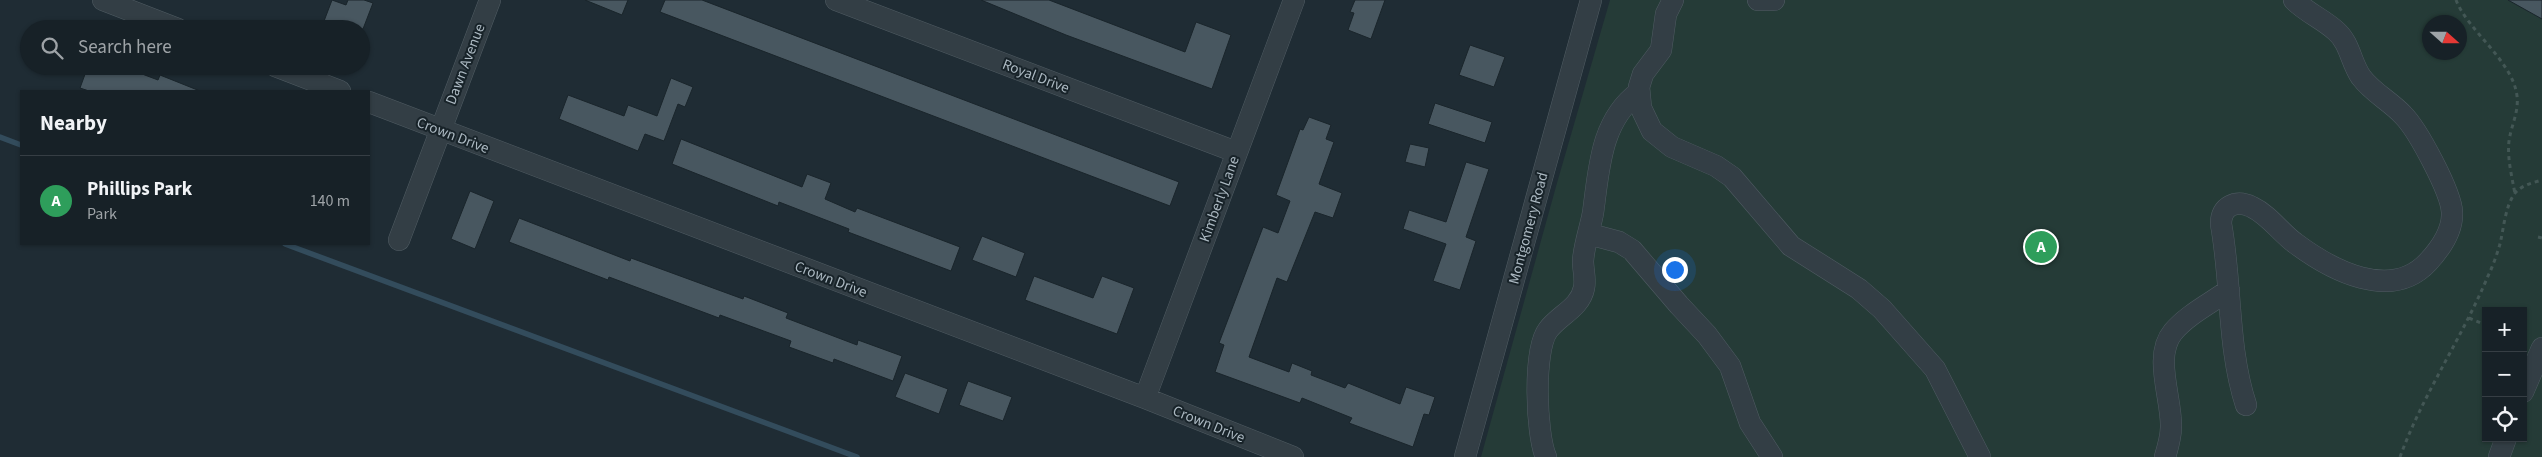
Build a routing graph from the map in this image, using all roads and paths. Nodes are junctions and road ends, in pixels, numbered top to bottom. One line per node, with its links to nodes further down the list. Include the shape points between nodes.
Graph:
1 (103, 0): 11 (street)
2 (490, 0): 16 (street, Dawn Avenue)
3 (836, 0): 17 (street, Royal Drive)
4 (1294, 0): 17 (street, Kimberly Lane)
5 (1591, 0): 31 (street, Montgomery Road)
6 (1673, 0): 14 (street, via 1666,14 1661,50 1643,74)
7 (1758, 0): 8 (street)
8 (1774, 0)
9 (2294, 0): 22 (street, via 2337,32 2365,82 2411,124 2447,193 2452,219 2441,244 2422,268 2405,278 2377,281 2348,273 2313,255 2252,206 2229,206 2221,215)
10 (2456, 0): 19 (path, via 2471,25 2488,42 2517,95 2508,154)
11 (155, 20)
12 (298, 75): 13 (street)
13 (337, 90)
14 (1639, 92): 20 (street, via 1630,98 1607,134); 34 (street, via 1643,116 1656,136 1732,177 1791,246 1859,289 1882,309 1935,369)
15 (370, 102): 16 (street, Crown Drive)
16 (440, 130): 21 (street, Dawn Avenue); 27 (street, Crown Drive)
17 (1236, 152): 27 (street, Kimberly Lane)
18 (2542, 180): 19 (path, via 2521,187)
19 (2515, 194): 23 (path, via 2508,208 2499,247)
20 (1589, 234): 32 (street, via 1581,296 1572,309 1547,331 1541,348 1538,426); 33 (street, via 1632,250 1707,335 1730,366 1750,423)
21 (399, 240)
22 (2229, 290): 28 (street, via 2236,368); 35 (street, via 2169,336 2165,366 2172,426)
23 (2469, 318): 24 (path); 36 (path, via 2410,429)
24 (2482, 323)
25 (2542, 348): 26 (street)
26 (2527, 383)
27 (1146, 398): 30 (street, Crown Drive)
28 (2246, 405)
29 (2505, 442): 37 (street)
30 (1293, 457)
31 (1464, 457)
32 (1546, 457)
33 (1772, 457)
34 (1980, 457)
35 (2165, 457)
36 (2400, 457)
37 (2499, 457)

